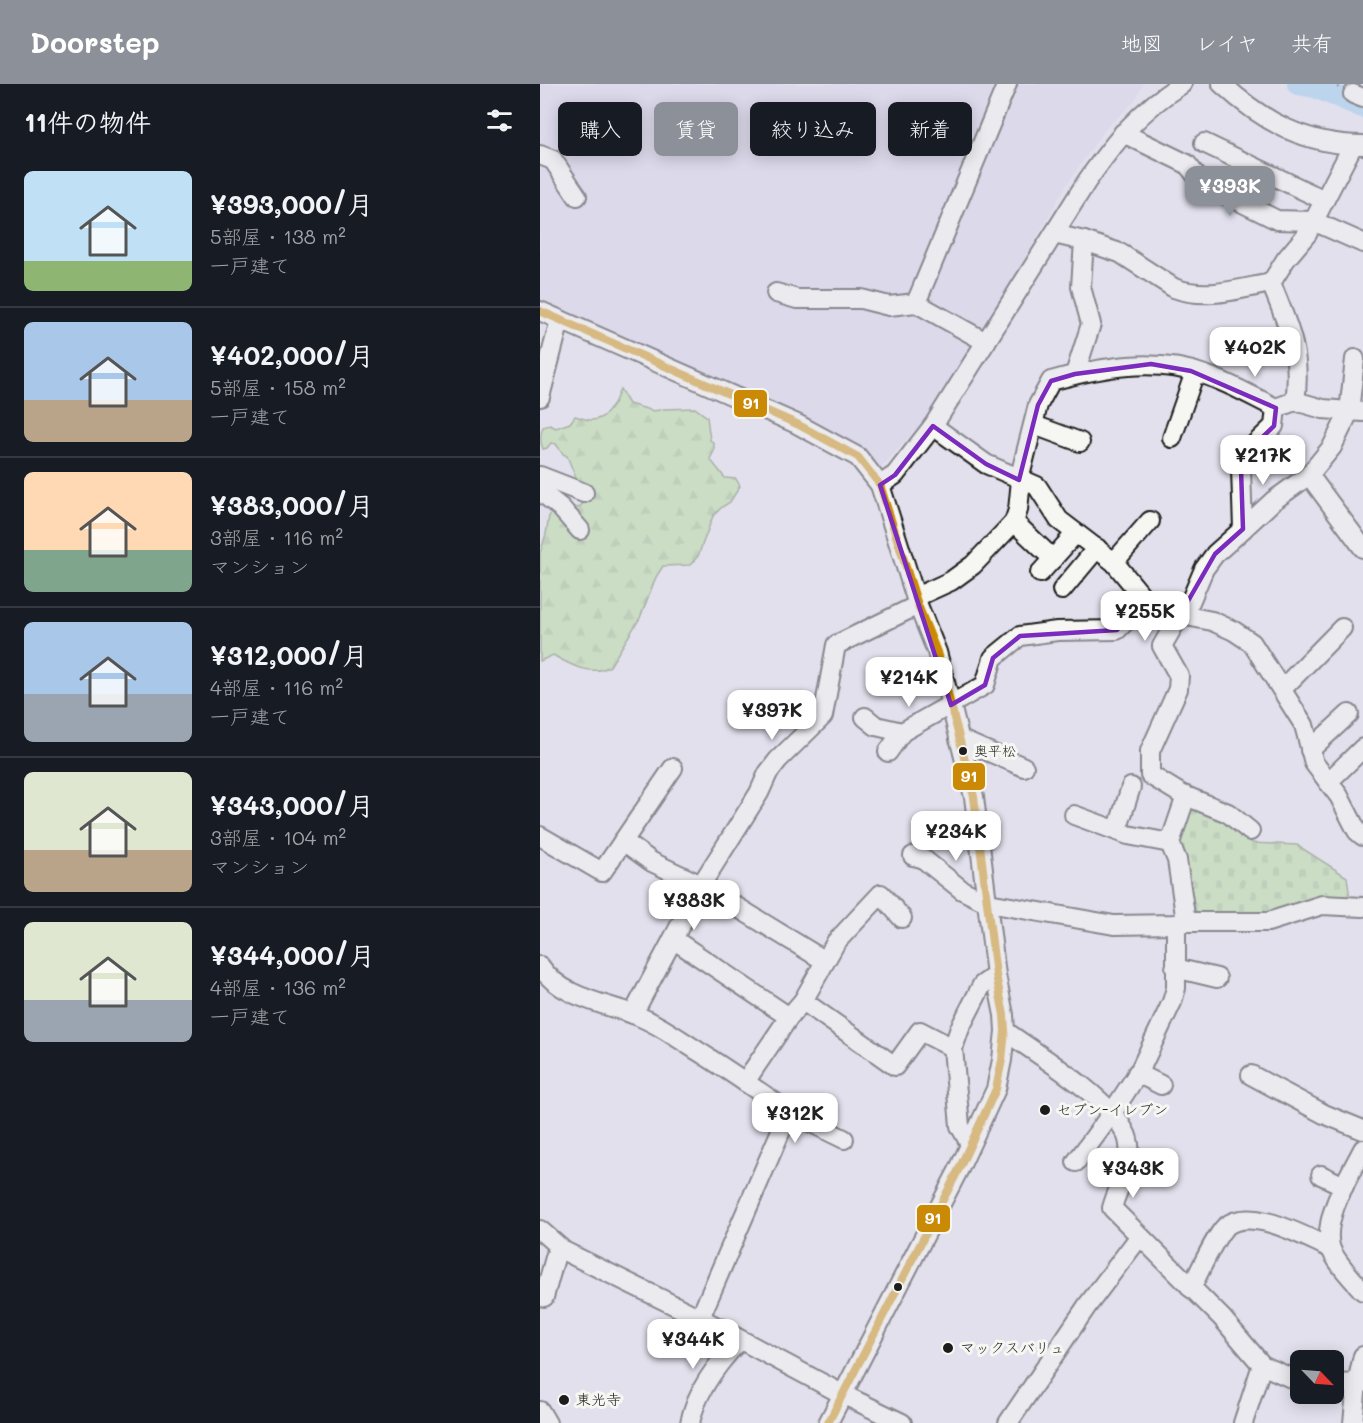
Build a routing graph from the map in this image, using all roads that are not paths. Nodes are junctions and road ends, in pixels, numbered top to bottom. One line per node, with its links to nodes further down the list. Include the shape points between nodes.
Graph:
1 (1007, 84): 16 (street)
2 (1182, 84): 4 (street, via 1158,99)
3 (1222, 84): 6 (street, via 1256,113 1280,126 1296,133)
4 (1123, 133): 10 (street, via 1187,164 1202,183 1277,220); 11 (street)
5 (1204, 143): 9 (street)
6 (1358, 145): 9 (street)
7 (540, 155): 8 (street, via 552,160)
8 (577, 196)
9 (1324, 200): 10 (street)
10 (1313, 221): 13 (street); 14 (street)
11 (1054, 234): 12 (street); 19 (street)
12 (1084, 241): 14 (street, via 1120,253 1182,291 1206,295); 22 (street, via 1081,287 1090,324)
13 (1363, 243)
14 (1271, 283): 24 (street, via 1292,334 1298,378)
15 (776, 293): 16 (street, via 797,299 861,299 889,306)
16 (916, 303): 19 (street)
17 (540, 311): 18 (street)
18 (560, 320): 23 (street); 34 (street, via 797,423 858,456)
19 (986, 342): 28 (street)
20 (1355, 359): 26 (street)
21 (1195, 372): 22 (street, via 1151,364); 25 (street); 29 (street)
22 (1075, 374): 27 (street, via 1051,381 1038,405)
23 (540, 397)
24 (1295, 401): 25 (street); 26 (street)
25 (1276, 408): 39 (street, via 1274,426 1249,450 1241,469)
26 (1356, 412): 31 (street)
27 (1034, 425): 30 (street); 33 (street)
28 (933, 426): 33 (street, via 986,464); 34 (street, via 895,475)
29 (1172, 438)
30 (1080, 442)
31 (1309, 475): 39 (street); 43 (street)
32 (540, 476): 36 (street)
33 (1020, 480): 38 (street); 41 (street, via 1037,486 1059,520)
34 (880, 485): 48 (street)
35 (540, 491): 40 (street, via 561,507)
36 (584, 493)
37 (1150, 521): 45 (street)
38 (1014, 522): 44 (street); 48 (street, via 973,565)
39 (1243, 529): 50 (street, via 1204,569)
40 (580, 530)
41 (1076, 533): 42 (street); 44 (street)
42 (1097, 548): 45 (street); 47 (street)
43 (1363, 548)
44 (1053, 559): 46 (street)
45 (1114, 562): 49 (street)
46 (1040, 573)
47 (1062, 590)
48 (917, 601): 53 (street, via 937,652); 74 (street, via 836,645 823,716 768,773)
49 (1146, 601): 50 (street); 53 (street, via 1117,630 1020,636 993,658 984,685)
50 (1180, 615): 52 (street, via 1212,621 1252,643); 65 (street, via 1162,646 1179,676 1178,689 1150,751 1150,775)
51 (1342, 628): 52 (street)
52 (1282, 689): 59 (street, via 1304,725)
53 (951, 705): 56 (street); 57 (street)
54 (1349, 714): 59 (street)
55 (865, 717): 56 (street, via 876,726)
56 (902, 732): 60 (street)
57 (960, 739): 61 (street); 75 (street, via 974,797)
58 (1363, 748): 63 (street)
59 (1310, 750): 63 (street)
60 (888, 752)
61 (1024, 767)
62 (673, 768): 71 (street)
63 (1328, 782): 70 (street)
64 (1131, 787): 67 (street)
65 (1186, 796): 68 (street, via 1228,813); 72 (street)
66 (1074, 815): 67 (street)
67 (1117, 831): 72 (street)
68 (1250, 831)
69 (540, 836): 71 (street, via 602,873)
70 (1363, 836)
71 (623, 842): 74 (street, via 652,862)
72 (1170, 843): 78 (street, via 1177,860)
73 (913, 856): 75 (street, via 922,858 962,890)
74 (700, 885): 79 (street); 80 (street)
75 (988, 903): 78 (street, via 1114,925); 83 (street)
76 (1363, 907): 78 (street, via 1322,906 1268,922)
77 (902, 918): 80 (street, via 881,894 836,942)
78 (1181, 923): 82 (street)
79 (673, 939): 86 (street); 87 (street)
80 (825, 962): 85 (street)
81 (540, 966): 86 (street, via 564,988)
82 (1175, 968): 84 (street); 90 (street, via 1172,1002)
83 (996, 975): 88 (street); 89 (street, via 982,985)
84 (1217, 978)
85 (803, 1001): 87 (street); 89 (street, via 895,1066 920,1031)
86 (633, 1014): 92 (street, via 668,1031)
87 (789, 1017): 92 (street)
88 (1005, 1031): 95 (street, via 1089,1091); 98 (street, via 996,1089)
89 (953, 1048): 98 (street, via 960,1125)
90 (1137, 1073): 93 (street); 95 (street)
91 (1251, 1075): 96 (street)
92 (745, 1082): 94 (street)
93 (1161, 1085)
94 (789, 1112): 97 (street); 110 (street)
95 (1112, 1113): 100 (street); 104 (street, via 1126,1132 1129,1159 1112,1208)
96 (1363, 1130)
97 (844, 1139)
98 (970, 1144): 117 (street)
99 (1363, 1149): 102 (street)
100 (1076, 1162)
101 (1321, 1175): 102 (street)
102 (1344, 1186): 106 (street, via 1336,1201)
103 (540, 1230): 105 (street)
104 (1140, 1236): 107 (street); 123 (street, via 1086,1306)
105 (558, 1247): 109 (street); 110 (street)
106 (1330, 1248): 107 (street, via 1267,1221 1233,1222 1222,1231); 108 (street)
107 (1191, 1288): 113 (street)
108 (1363, 1292)
109 (544, 1297)
110 (700, 1318): 111 (street)
111 (739, 1341): 117 (street); 120 (street, via 717,1364 693,1408)
112 (1363, 1356): 115 (street)
113 (1262, 1365): 114 (street); 124 (street)
114 (1290, 1378)
115 (1360, 1383): 116 (street); 125 (street)
116 (1344, 1384)
117 (842, 1394): 121 (street); 122 (street)
118 (540, 1411): 119 (street)
119 (547, 1423)
120 (690, 1423)
121 (828, 1423)
122 (902, 1423)
123 (1008, 1423)
124 (1244, 1423)
125 (1353, 1423)

